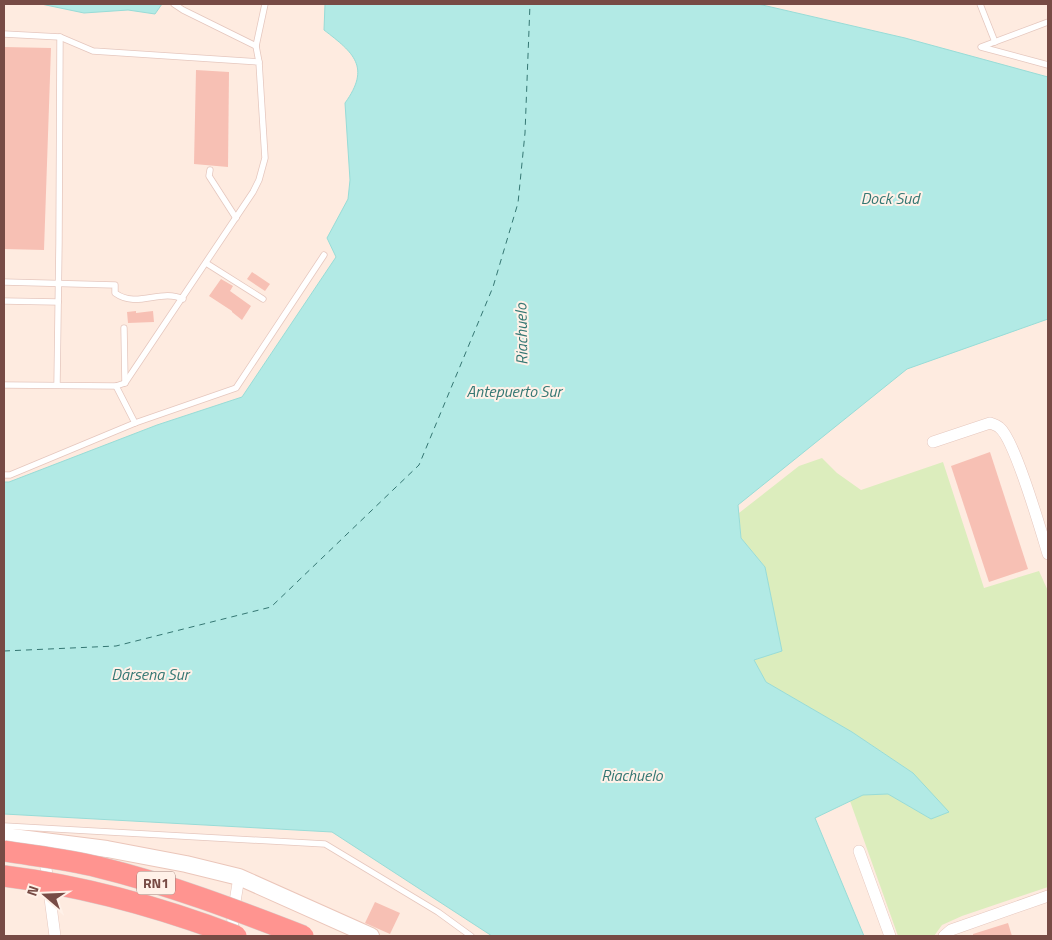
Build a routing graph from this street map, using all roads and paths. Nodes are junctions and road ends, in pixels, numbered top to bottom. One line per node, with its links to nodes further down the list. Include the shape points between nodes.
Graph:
1 (174, 4): 8 (lane)
2 (265, 4): 8 (lane)
3 (980, 4): 7 (lane)
4 (1048, 22): 7 (lane)
5 (4, 34): 6 (lane)
6 (60, 37): 9 (lane, via 93,51); 16 (lane)
7 (996, 42): 10 (lane, via 981,47)
8 (256, 46): 9 (lane)
9 (258, 62): 12 (lane, via 264,158 259,180)
10 (1048, 65)
11 (210, 170): 12 (lane, via 209,176)
12 (236, 218): 14 (lane)
13 (324, 255): 26 (lane, via 236,388)
14 (206, 264): 17 (lane); 18 (lane)
15 (4, 282): 16 (lane)
16 (59, 283): 17 (lane, via 115,285 115,293 136,300 174,294); 20 (lane)
17 (183, 299): 22 (lane)
18 (263, 299)
19 (4, 301): 20 (lane)
20 (58, 302): 24 (lane)
21 (124, 328): 22 (lane)
22 (125, 383): 25 (lane)
23 (4, 385): 24 (lane)
24 (56, 385): 25 (lane)
25 (116, 386): 26 (lane)
26 (135, 424): 28 (lane)
27 (934, 442): 29 (street, via 990,424 1000,428 1008,438)
28 (4, 475)
29 (1048, 554)
30 (4, 826): 46 (lane, via 324,844 438,912)
31 (4, 836): 32 (main road)
32 (43, 841): 36 (street); 38 (main road, via 140,855)
33 (4, 845): 36 (main road)
34 (859, 850): 47 (street)
35 (4, 851): 44 (highway, RN1, bridge, via 96,866 142,878)
36 (45, 858): 40 (main road); 41 (street)
37 (4, 876): 42 (highway, RN1, bridge, via 46,881 136,902)
38 (239, 877): 40 (street); 45 (main road)
39 (1048, 896): 48 (street, via 951,930)
40 (233, 914): 42 (street); 43 (main road)
41 (55, 936)
42 (234, 936)
43 (292, 936)
44 (303, 936)
45 (371, 936)
46 (471, 936)
47 (890, 936)
48 (944, 936)

